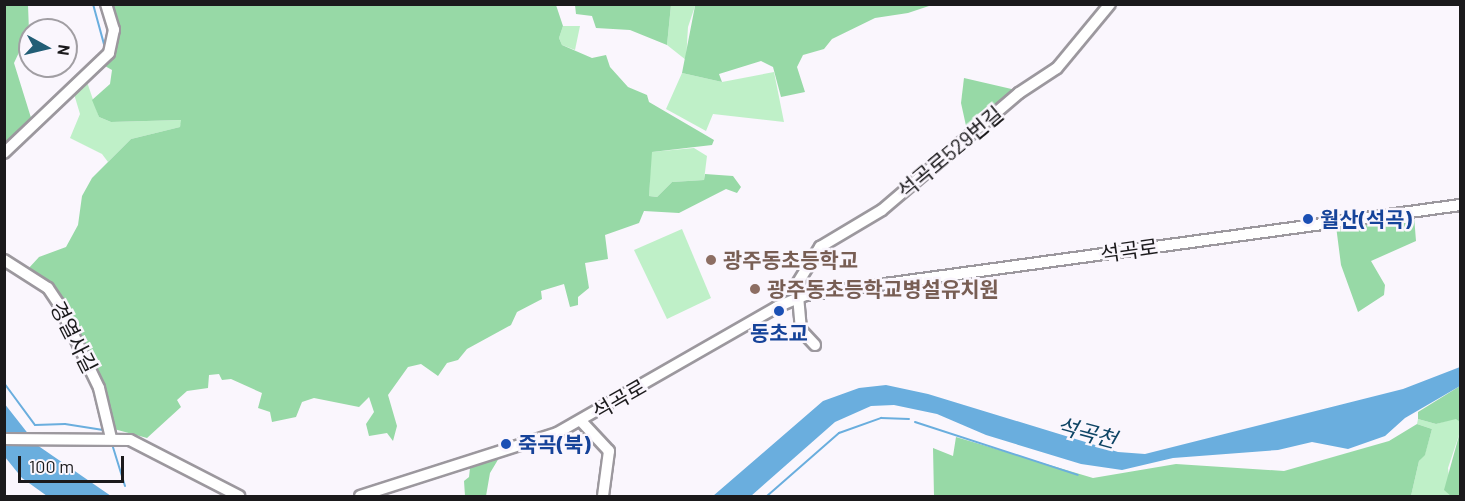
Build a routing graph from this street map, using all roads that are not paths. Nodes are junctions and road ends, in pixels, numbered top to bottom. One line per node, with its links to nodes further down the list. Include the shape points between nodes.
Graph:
1 (106, 4): 3 (street, via 114,30 109,54)
2 (1110, 4): 6 (street, 석곡로529번길, via 1057,68 1019,93 882,210 820,247 797,284)
3 (4, 153)
4 (1461, 205): 6 (street, 석곡로)
5 (4, 260): 9 (street, 경열사길, via 48,288 58,303 99,388)
6 (798, 298): 7 (street, via 801,330); 8 (street, 석곡로)
7 (815, 345)
8 (581, 421): 12 (street, 석곡로, via 524,444); 13 (street, via 609,451)
9 (111, 438): 10 (street); 11 (street, via 143,444)
10 (4, 439)
11 (239, 496)
12 (360, 496)
13 (603, 496)

